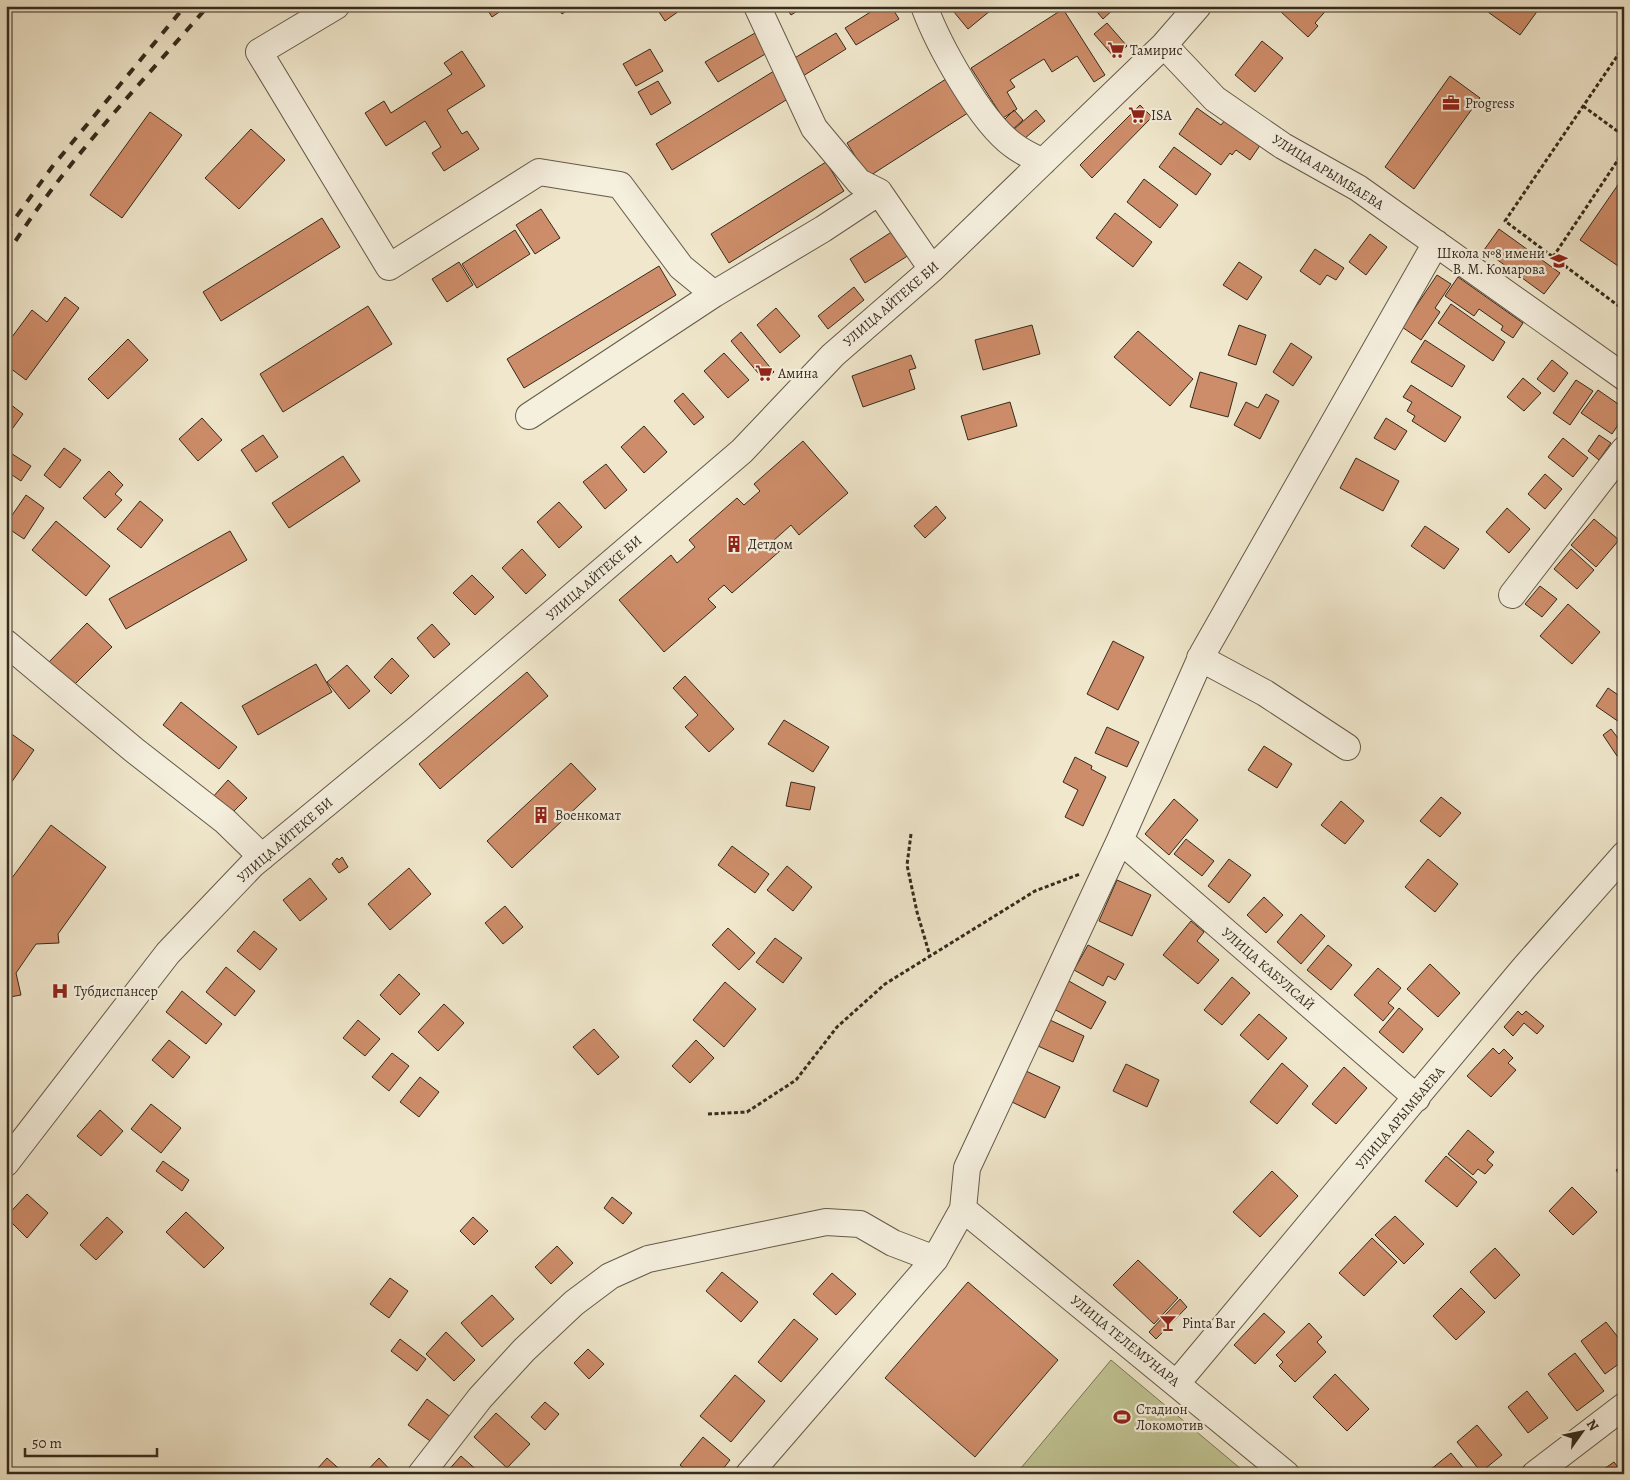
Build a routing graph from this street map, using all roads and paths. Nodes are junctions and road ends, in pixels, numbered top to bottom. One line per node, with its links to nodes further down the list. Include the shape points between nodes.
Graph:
1 (336, 6): 15 (street, via 259,52 389,267 539,172 620,185 681,266)
2 (757, 6): 11 (street, via 814,128 859,182)
3 (924, 6): 10 (street, via 962,81 996,130 1012,145)
4 (1198, 6): 5 (street, УЛИЦА АЙТЕКЕ БИ)
5 (1164, 44): 10 (street, УЛИЦА АЙТЕКЕ БИ); 12 (street, УЛИЦА АРЫМБАЕВА, via 1215,99 1283,146 1358,188)
6 (1624, 46): 7 (path)
7 (1584, 106): 8 (path); 13 (path, via 1505,221)
8 (1624, 136)
9 (1624, 151): 13 (path)
10 (1043, 162): 14 (street, УЛИЦА АЙТЕКЕ БИ)
11 (879, 192): 14 (street); 15 (street)
12 (1436, 243): 17 (street, УЛИЦА АРЫМБАЕВА); 22 (street)
13 (1553, 257): 16 (path)
14 (932, 269): 27 (street, УЛИЦА АЙТЕКЕ БИ, via 833,355 742,451)
15 (714, 294): 18 (street)
16 (1624, 310)
17 (1624, 377)
18 (529, 416)
19 (1624, 450): 20 (street)
20 (1512, 595)
21 (6, 643): 27 (street, via 134,750 226,821)
22 (1201, 656): 23 (street, via 1265,693); 25 (street)
23 (1346, 747)
24 (911, 834): 29 (path, via 908,865)
25 (1120, 840): 28 (street); 30 (street, УЛИЦА КАБУЛСАЙ)
26 (1624, 855): 30 (street, УЛИЦА АРЫМБАЕВА, via 1524,968)
27 (262, 857): 32 (street, УЛИЦА АЙТЕКЕ БИ, via 168,953)
28 (1108, 864): 29 (path, via 1035,891); 33 (street, via 967,1168)
29 (930, 956): 31 (path, via 885,984 837,1027 796,1080 747,1112)
30 (1417, 1098): 35 (street, УЛИЦА АРЫМБАЕВА)
31 (708, 1114)
32 (6, 1163)
33 (963, 1210): 34 (street); 35 (street, УЛИЦА ТЕЛЕМУНАРА)
34 (934, 1258): 37 (street, via 892,1243 860,1224 826,1222 648,1259 610,1276 574,1303 531,1343 480,1398); 38 (street)
35 (1177, 1383): 39 (street, УЛИЦА ТЕЛЕМУНАРА)
36 (1624, 1406): 40 (street)
37 (421, 1474)
38 (750, 1474)
39 (1286, 1474)
40 (1535, 1474)

